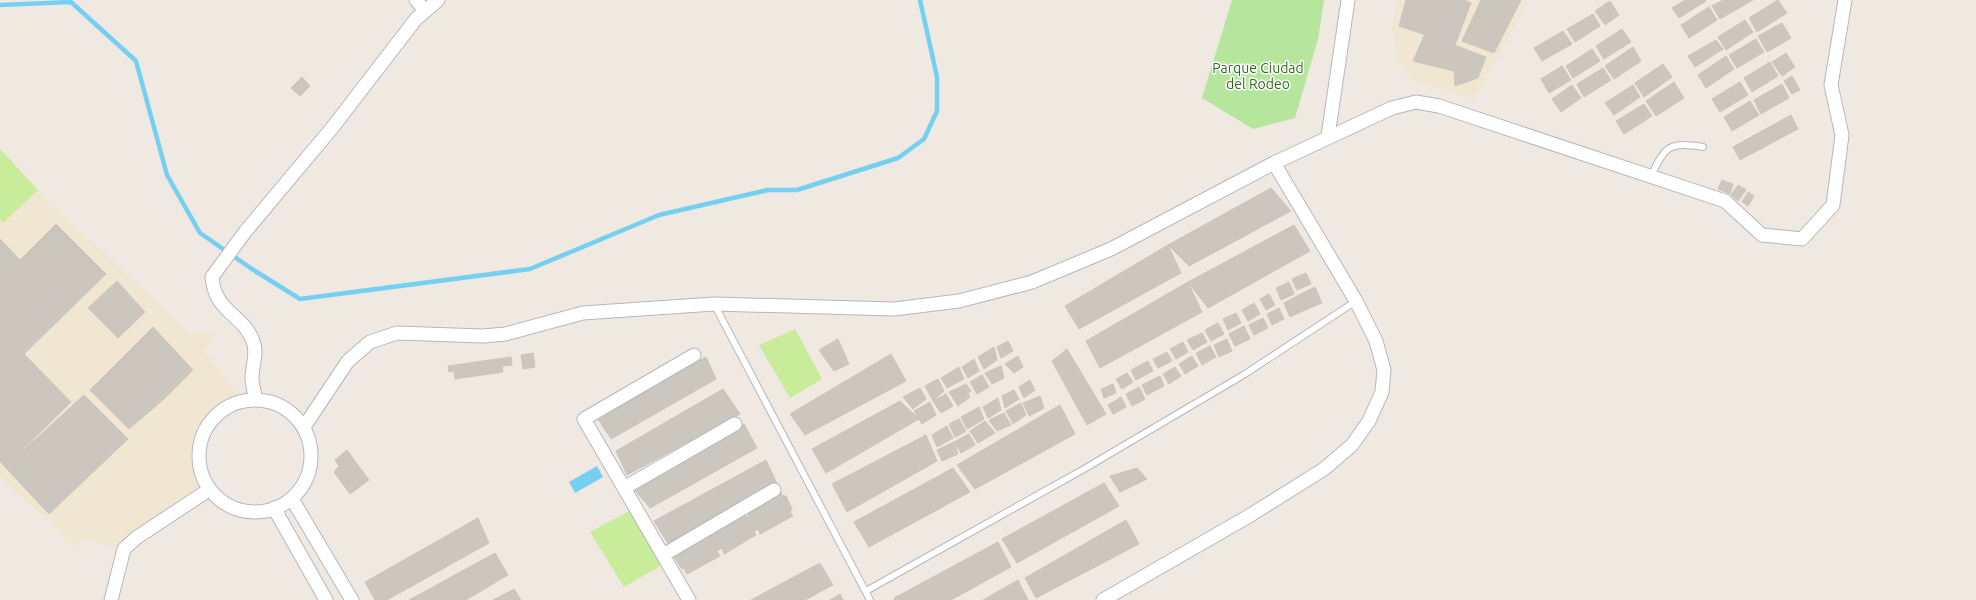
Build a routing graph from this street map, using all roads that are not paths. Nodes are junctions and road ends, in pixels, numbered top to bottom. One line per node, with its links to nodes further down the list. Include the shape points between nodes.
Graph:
1 (416, 0): 5 (street)
2 (438, 0): 5 (street)
3 (1348, 0): 6 (street)
4 (1845, 0): 9 (street, via 1830,85 1842,135 1833,205 1802,239 1762,235 1726,201)
5 (425, 11): 13 (street, via 245,232 212,277 213,291 220,302 254,341 252,377)
6 (1328, 136): 8 (street); 9 (street, via 1392,108 1416,102 1439,106)
7 (1703, 148): 9 (lane, via 1681,144 1672,146 1664,153)
8 (1274, 163): 10 (street); 11 (street, via 1111,249 1032,282 959,301 894,309)
9 (1651, 176)
10 (1356, 301): 22 (lane, via 1198,402); 28 (street, via 1376,341 1384,370 1382,392 1369,421 1352,445 1324,469 1255,512)
11 (714, 304): 15 (street, via 583,313 505,334 483,336 397,333 370,342 348,361); 22 (lane)
12 (694, 355): 16 (street, via 584,419)
13 (256, 400): 15 (street, via 274,403 286,409); 17 (street, via 235,403 218,414 205,430 199,450 201,470)
14 (735, 424): 16 (street)
15 (304, 427): 19 (street, via 310,446 310,466 303,484)
16 (624, 488): 21 (street)
17 (210, 489): 20 (street, via 223,501 239,509 256,512); 23 (street, via 136,538 124,549)
18 (774, 490): 21 (street)
19 (292, 498): 20 (street); 25 (street)
20 (274, 508): 24 (street)
21 (663, 555): 26 (street)
22 (866, 592): 27 (lane)
23 (111, 600)
24 (326, 600)
25 (352, 600)
26 (689, 600)
27 (870, 600)
28 (1103, 600)

